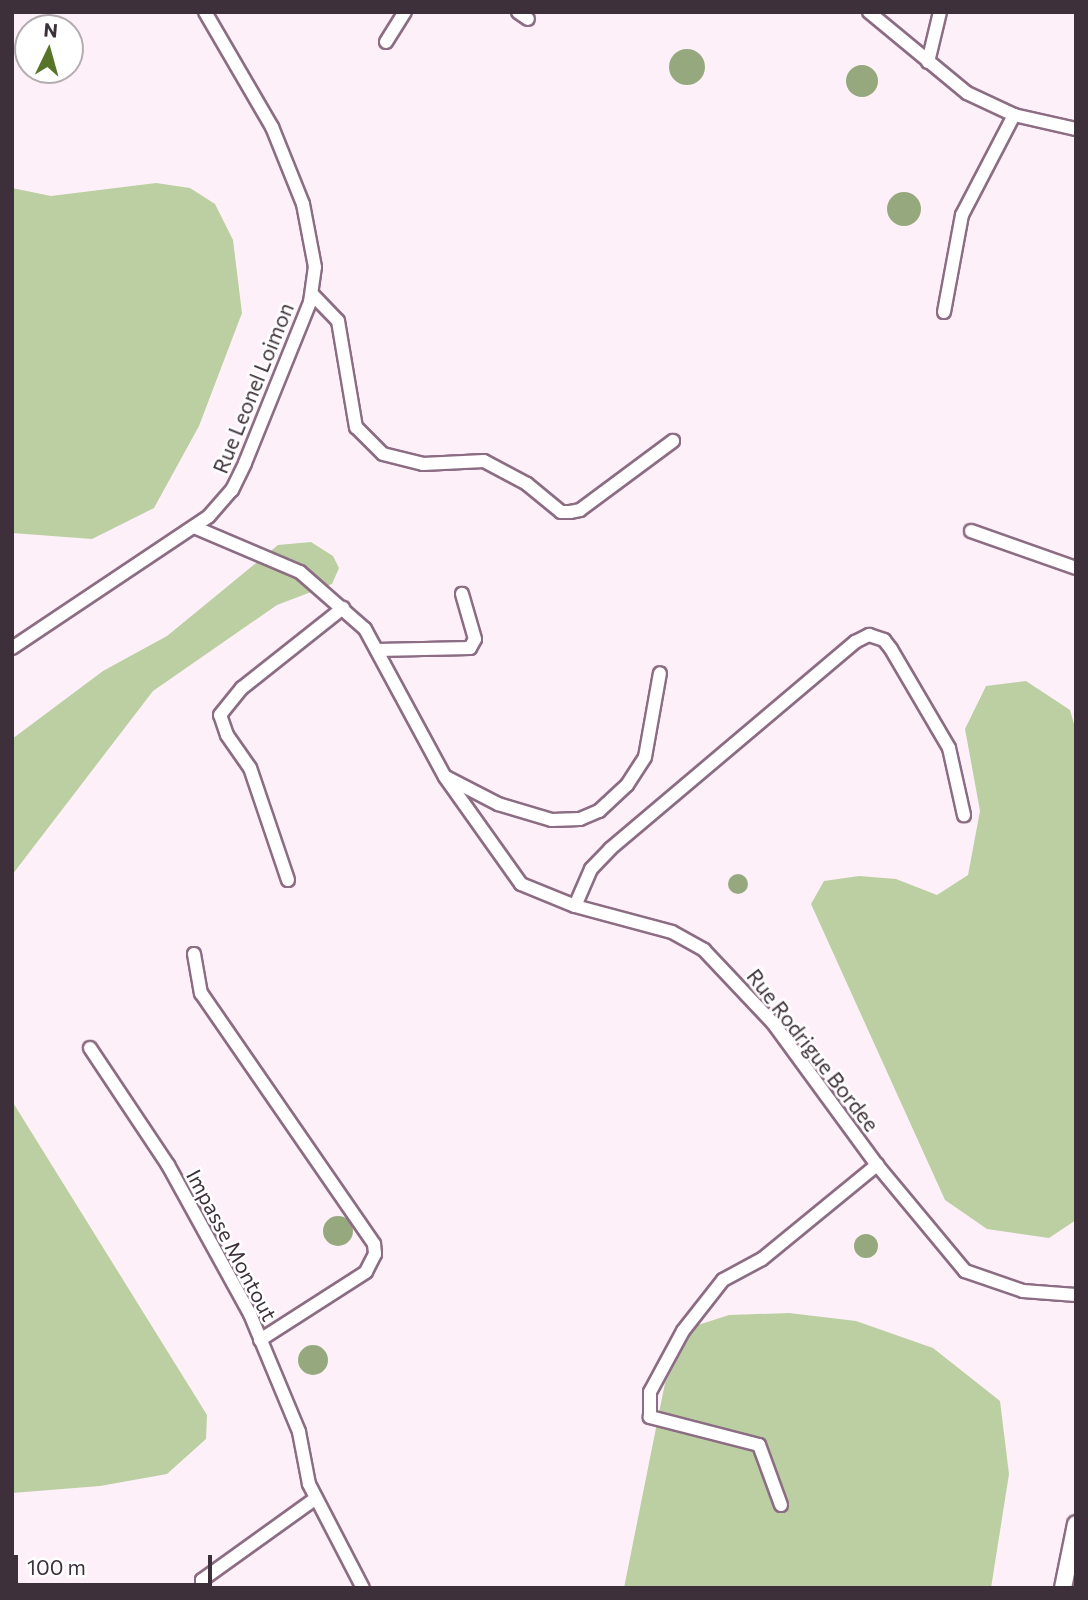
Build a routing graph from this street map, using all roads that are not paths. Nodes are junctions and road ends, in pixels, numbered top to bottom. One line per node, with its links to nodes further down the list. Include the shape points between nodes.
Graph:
1 (205, 12): 9 (street, Rue Leonel Loimon, via 272,127 298,191 315,267)
2 (405, 12): 5 (street)
3 (869, 12): 6 (street)
4 (940, 12): 6 (street)
5 (386, 42)
6 (928, 62): 7 (street, via 967,93)
7 (1014, 115): 8 (street); 10 (street, via 962,215)
8 (1076, 129)
9 (312, 294): 11 (street, via 338,321 356,427 383,454 422,464 484,461 527,484 561,512 570,512 580,510); 12 (street, Rue Leonel Loimon, via 236,481 209,516)
10 (944, 312)
11 (673, 441)
12 (194, 527): 16 (street, Rue Rodrigue Bordee, via 290,565); 17 (street, Rue Leonel Loimon)
13 (971, 531): 14 (street)
14 (1076, 568)
15 (462, 594): 18 (street, via 475,639 470,648)
16 (343, 608): 18 (street, Rue Rodrigue Bordee, via 365,629); 22 (street, via 242,688 220,715 227,735 250,768)
17 (12, 648)
18 (377, 650): 20 (street, Rue Rodrigue Bordee)
19 (660, 673): 20 (street, via 645,757 627,785 599,811 580,819 552,820 498,804)
20 (445, 777): 23 (street, Rue Rodrigue Bordee, via 520,884)
21 (964, 815): 23 (street, via 949,748 891,649 884,640 869,635 855,642 610,849 587,875)
22 (288, 880)
23 (575, 906): 26 (street, Rue Rodrigue Bordee, via 672,932 721,964 773,1023)
24 (194, 954): 28 (street, via 201,993 374,1244 375,1254 366,1272)
25 (90, 1048): 28 (street, Impasse Montout, via 168,1165)
26 (877, 1165): 27 (street, Rue Rodrigue Bordee, via 965,1271 1023,1291); 30 (street, via 762,1259 723,1280 683,1331 650,1392 650,1417 759,1444)
27 (1076, 1295)
28 (260, 1340): 29 (street, Impasse Montout, via 299,1432)
29 (316, 1498): 32 (street, via 202,1580); 33 (street, Impasse Montout)
30 (781, 1505)
31 (1076, 1524): 34 (street)
32 (202, 1588)
33 (363, 1588)
34 (1063, 1588)

